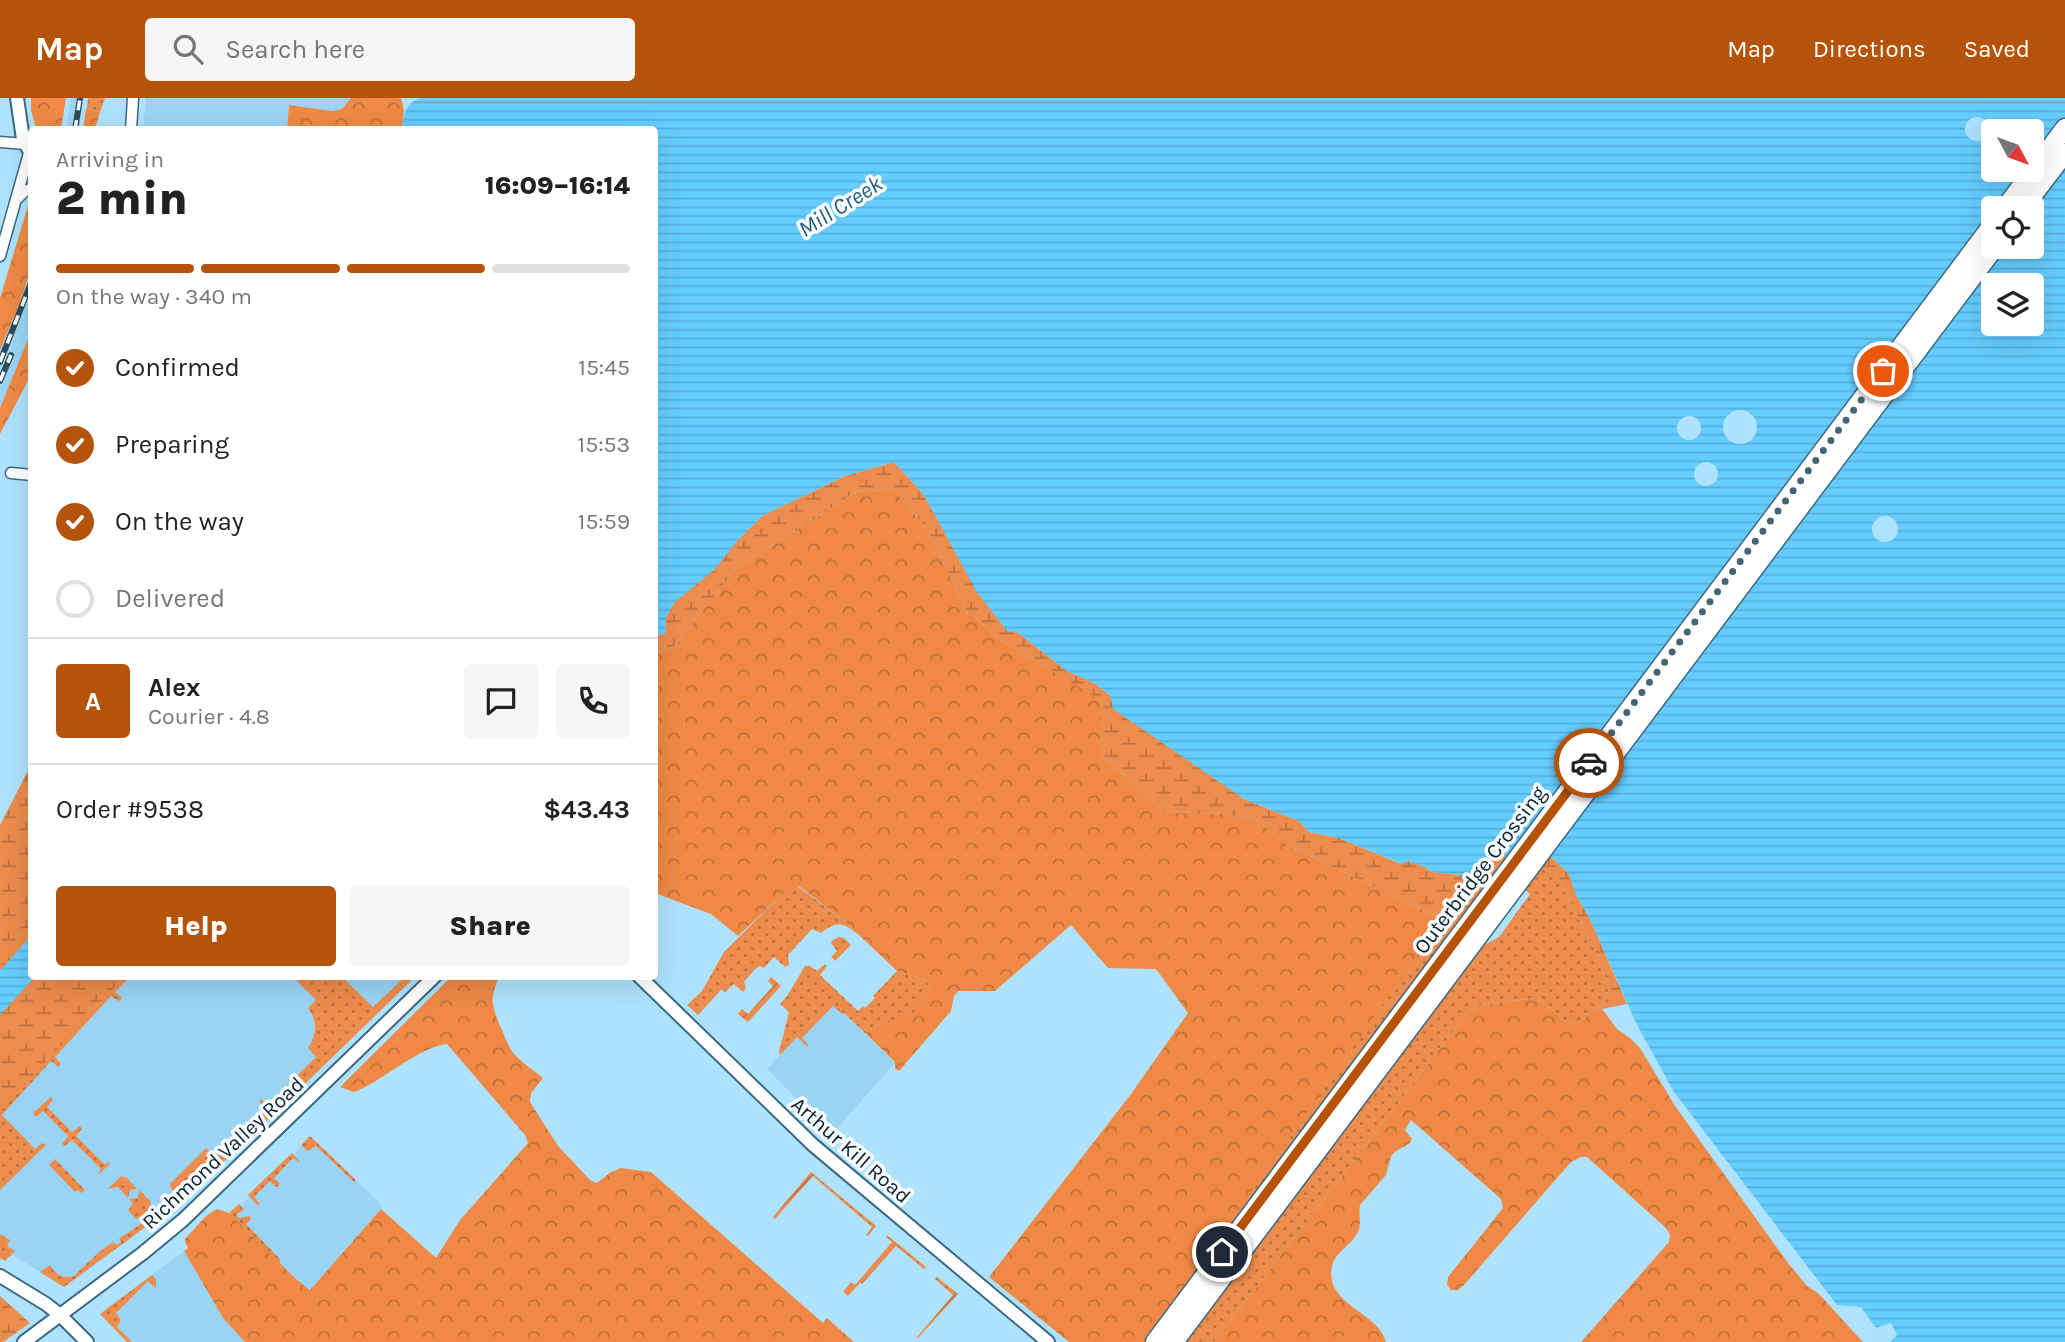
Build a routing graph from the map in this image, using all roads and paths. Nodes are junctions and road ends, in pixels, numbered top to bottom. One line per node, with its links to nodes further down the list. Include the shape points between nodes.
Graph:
1 (17, 98): 6 (street)
2 (133, 98): 3 (street)
3 (131, 126)
4 (2065, 128): 11 (highway)
5 (0, 142): 7 (street)
6 (28, 148)
7 (28, 151)
8 (2065, 153): 12 (highway)
9 (28, 155): 13 (street)
10 (28, 190): 13 (street)
11 (2014, 196)
12 (2033, 196)
13 (16, 201): 15 (street)
14 (1981, 241): 19 (highway, Outerbridge Crossing)
15 (0, 256)
16 (1986, 259): 19 (highway, Outerbridge Crossing)
17 (10, 473): 18 (street)
18 (28, 475)
19 (1779, 522): 27 (highway, Outerbridge Crossing); 28 (highway, Outerbridge Crossing)
20 (431, 980): 23 (street, Richmond Valley Road, via 183,1220)
21 (643, 980): 26 (street, Arthur Kill Road, via 813,1145)
22 (0, 1276): 23 (street)
23 (60, 1315): 24 (street, Richmond Valley Road); 25 (street)
24 (24, 1342)
25 (87, 1342)
26 (1048, 1342)
27 (1155, 1342)
28 (1174, 1342)

